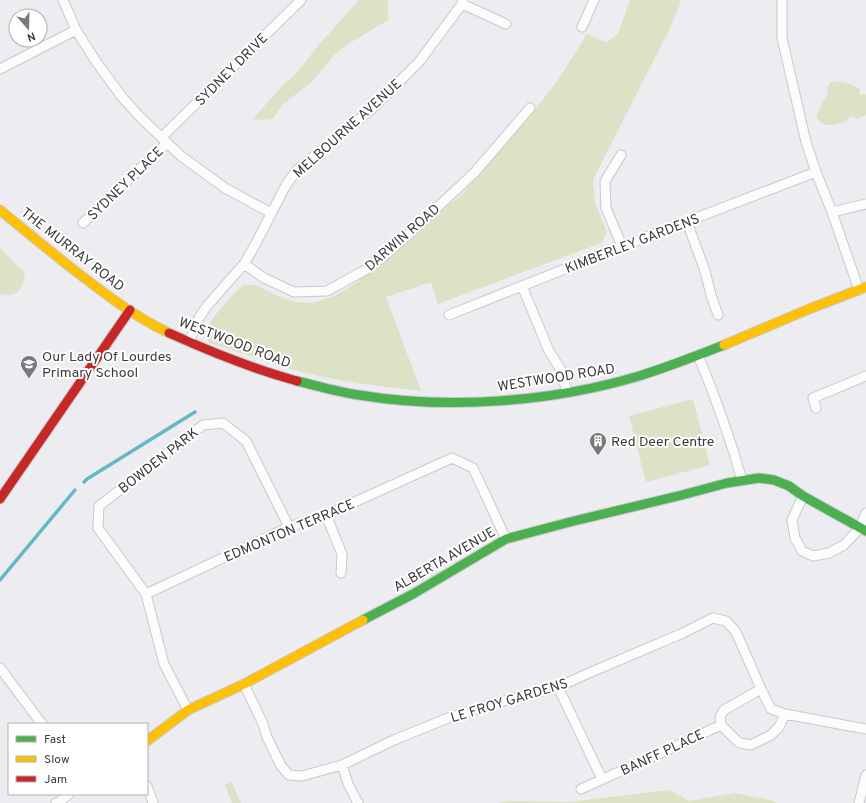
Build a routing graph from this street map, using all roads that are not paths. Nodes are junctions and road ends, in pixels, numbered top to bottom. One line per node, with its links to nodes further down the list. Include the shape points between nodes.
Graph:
1 (64, 0): 8 (street)
2 (300, 0): 11 (street, SYDNEY DRIVE)
3 (594, 0): 7 (street)
4 (782, 0): 13 (street, via 782,38 806,142)
5 (463, 2): 6 (street); 17 (street, MELBOURNE AVENUE, via 419,62 373,108 297,170)
6 (506, 24)
7 (582, 27)
8 (76, 30): 9 (street); 11 (street, via 122,97)
9 (0, 69)
10 (530, 108): 21 (street, DARWIN ROAD, via 475,172 409,234 365,270 327,291 294,292 264,278)
11 (164, 140): 17 (street, via 180,156 225,188); 19 (street, SYDNEY PLACE)
12 (621, 155): 20 (street, via 605,181 606,208)
13 (816, 172): 16 (street); 18 (street, KIMBERLEY GARDENS)
14 (866, 204): 16 (street)
15 (0, 210): 24 (street, THE MURRAY ROAD, via 52,253)
16 (832, 212): 23 (street)
17 (271, 213): 21 (street, MELBOURNE AVENUE)
18 (687, 222): 20 (street, KIMBERLEY GARDENS); 26 (street)
19 (83, 223)
20 (622, 246): 22 (street, KIMBERLEY GARDENS)
21 (244, 264): 27 (street, MELBOURNE AVENUE, via 207,306 194,327)
22 (522, 286): 25 (street, KIMBERLEY GARDENS); 30 (street, via 549,350 561,370)
23 (863, 289): 28 (street, WESTWOOD ROAD)
24 (130, 310): 27 (street, WESTWOOD ROAD); 34 (street)
25 (449, 315)
26 (718, 316)
27 (189, 342): 30 (street, WESTWOOD ROAD, via 275,374 362,396 464,402 539,397)
28 (698, 355): 30 (street, WESTWOOD ROAD, via 635,376); 32 (street, via 720,410)
29 (866, 376): 31 (street, via 813,398)
30 (567, 392)
31 (816, 408)
32 (742, 480): 33 (street, ALBERTA AVENUE, via 774,480); 39 (street, ALBERTA AVENUE)
33 (803, 496): 38 (street, ALBERTA AVENUE); 38 (street, via 792,520 795,538 802,551 814,556 829,553 844,545)
34 (0, 499)
35 (866, 513): 38 (street)
36 (326, 515): 37 (street, EDMONTON TERRACE); 39 (street, EDMONTON TERRACE, via 452,458 473,468); 40 (street, via 342,554)
37 (289, 527): 41 (street, EDMONTON TERRACE); 41 (street, BOWDEN PARK, via 246,441 223,423 203,425 99,506 98,528)
38 (863, 529)
39 (506, 539): 43 (street, ALBERTA AVENUE, via 413,594)
40 (341, 574)
41 (146, 594): 46 (street, via 164,664)
42 (0, 668): 48 (street)
43 (244, 684): 46 (street, ALBERTA AVENUE); 52 (street, LE FROY GARDENS, via 281,766 290,775 302,776)
44 (558, 687): 45 (street, LE FROY GARDENS, via 713,618 726,621 736,632); 52 (street, LE FROY GARDENS, via 448,718); 54 (street, BANFF PLACE)
45 (761, 689): 47 (street, LE FROY GARDENS, via 771,709); 49 (street, BANFF PLACE, via 724,710 720,717)
46 (188, 710): 51 (street, ALBERTA AVENUE)
47 (785, 714): 49 (street, BANFF PLACE, via 779,727 771,735 751,745 740,743); 50 (street, LE FROY GARDENS)
48 (41, 723)
49 (721, 724): 54 (street, BANFF PLACE)
50 (866, 729)
51 (148, 739)
52 (342, 765): 60 (street)
53 (866, 775): 61 (street)
54 (602, 780): 56 (street, BANFF PLACE)
55 (148, 789): 59 (street)
56 (581, 789)
57 (68, 795): 58 (street)
58 (58, 803)
59 (153, 803)
60 (358, 803)
61 (859, 803)

